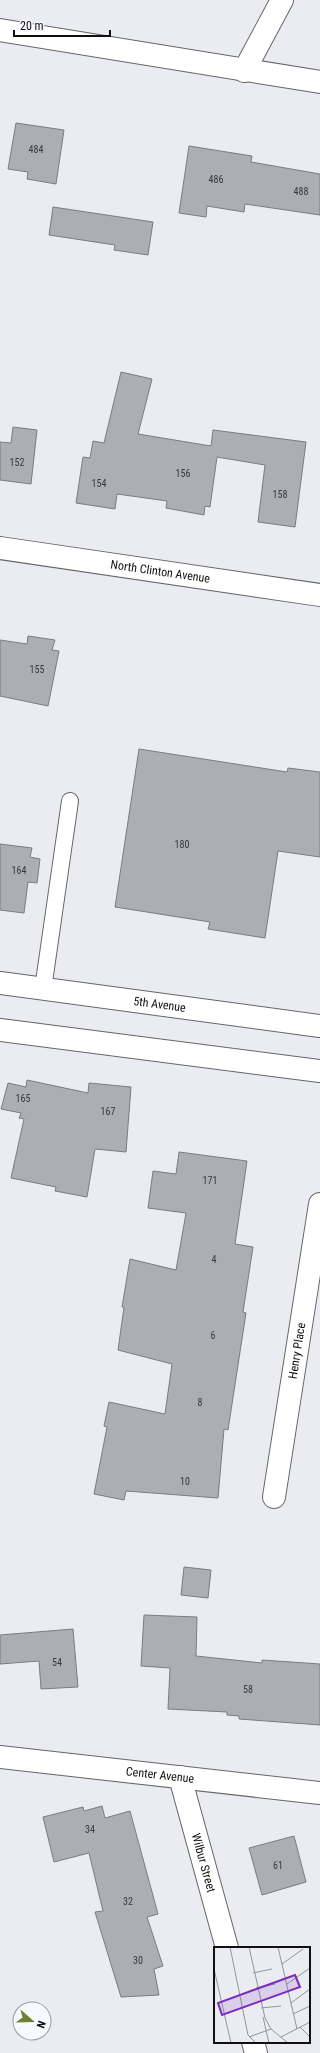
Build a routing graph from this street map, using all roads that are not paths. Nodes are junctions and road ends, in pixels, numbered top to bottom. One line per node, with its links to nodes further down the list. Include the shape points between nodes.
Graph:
1 (282, 0): 3 (street)
2 (0, 30): 3 (street)
3 (244, 71): 4 (street)
4 (320, 82)
5 (0, 548): 6 (street, North Clinton Avenue)
6 (320, 595)
7 (70, 801): 9 (lane)
8 (0, 983): 9 (street, 5th Avenue)
9 (44, 989): 10 (street, 5th Avenue)
10 (320, 1026)
11 (0, 1030): 12 (street)
12 (320, 1071)
13 (320, 1204): 14 (street, Henry Place)
14 (274, 1497)
15 (0, 1757): 16 (street, Center Avenue)
16 (180, 1777): 17 (street, Center Avenue); 18 (street, Wilbur Street)
17 (320, 1793)
18 (227, 1947)
19 (253, 2043): 20 (street)
20 (256, 2053)

